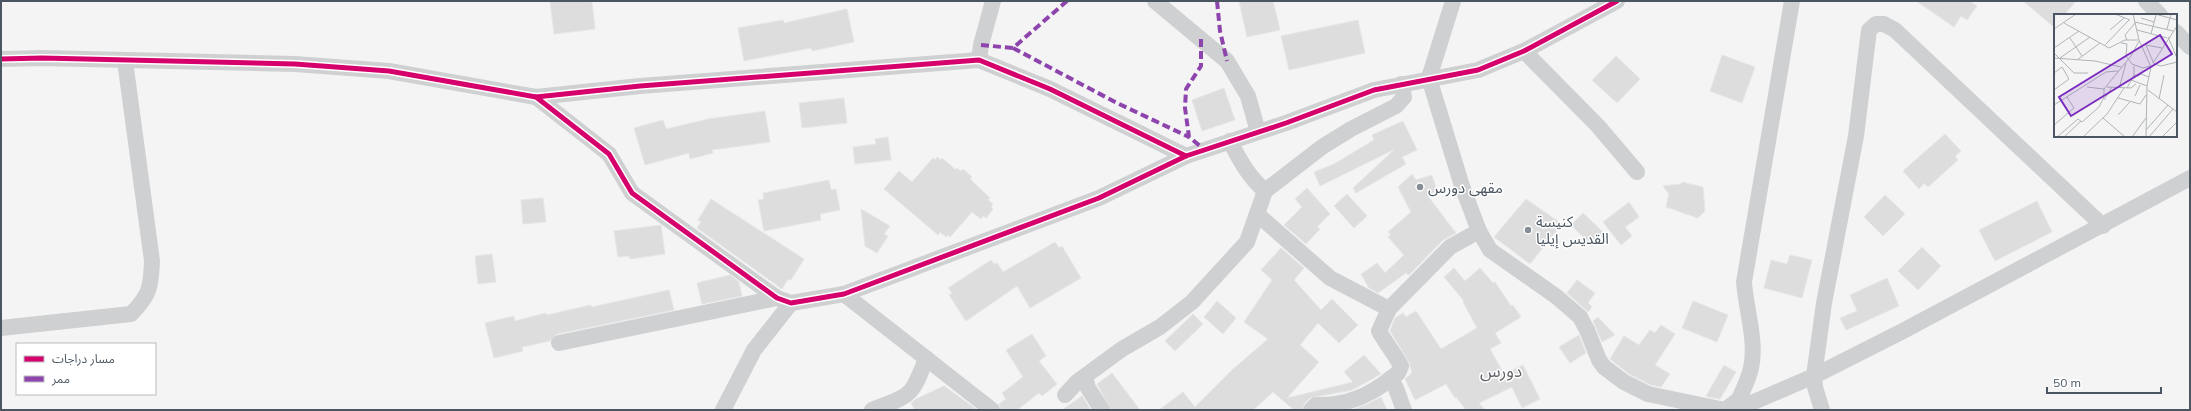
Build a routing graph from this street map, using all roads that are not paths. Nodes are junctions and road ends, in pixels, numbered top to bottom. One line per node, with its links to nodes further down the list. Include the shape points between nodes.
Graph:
1 (993, 1): 13 (street, via 981,45)
2 (1155, 1): 17 (street, via 1227,61 1248,96)
3 (1453, 1): 14 (street)
4 (1617, 1): 10 (street)
5 (1792, 1): 36 (street, via 1744,282 1750,331 1751,368)
6 (2146, 1): 7 (street)
7 (2159, 14)
8 (2177, 33): 9 (street)
9 (2190, 47)
10 (1524, 51): 14 (street, via 1478,70); 20 (street, via 1598,126)
11 (1, 59): 12 (street)
12 (125, 60): 16 (street, via 296,64 389,71); 29 (street, via 152,260 152,281 144,300 131,314)
13 (980, 60): 16 (street, via 648,85); 19 (street, via 1050,89)
14 (1429, 78): 15 (street); 25 (street)
15 (1401, 84): 17 (street, via 1374,90); 22 (street, via 1404,97 1396,106 1322,147)
16 (536, 97): 27 (street, via 608,154 632,193)
17 (1258, 132): 18 (street)
18 (1230, 141): 19 (street); 22 (street, via 1253,180)
19 (1186, 156): 26 (street, via 1099,198)
20 (1637, 172)
21 (2190, 178): 24 (street)
22 (1265, 191): 23 (street)
23 (1257, 214): 28 (street, via 1330,278); 33 (street, via 1247,242 1192,302 1160,327 1122,349)
24 (2103, 226): 32 (street); 32 (street, via 1895,30 1884,24 1876,24 1869,30 1856,136 1824,304)
25 (1479, 231): 28 (street, via 1450,247); 36 (street, via 1490,250 1557,297 1580,317 1599,360 1624,382 1648,394 1725,410)
26 (844, 294): 27 (street); 31 (street)
27 (784, 301): 30 (street); 37 (street, via 754,350)
28 (1389, 309): 34 (street, via 1380,331 1390,352 1401,366 1398,374)
29 (1, 328)
30 (559, 343)
31 (926, 358): 38 (street, via 911,392 905,397); 39 (street)
32 (1814, 376): 36 (street); 43 (street)
33 (1085, 378): 35 (street); 40 (street, via 1088,388)
34 (1390, 379): 41 (street, via 1376,390 1356,400 1329,406 1316,405); 42 (street)
35 (1065, 395)
36 (1736, 406)
37 (723, 410)
38 (872, 410)
39 (992, 410)
40 (1102, 410)
41 (1311, 410)
42 (1404, 410)
43 (1822, 410)

